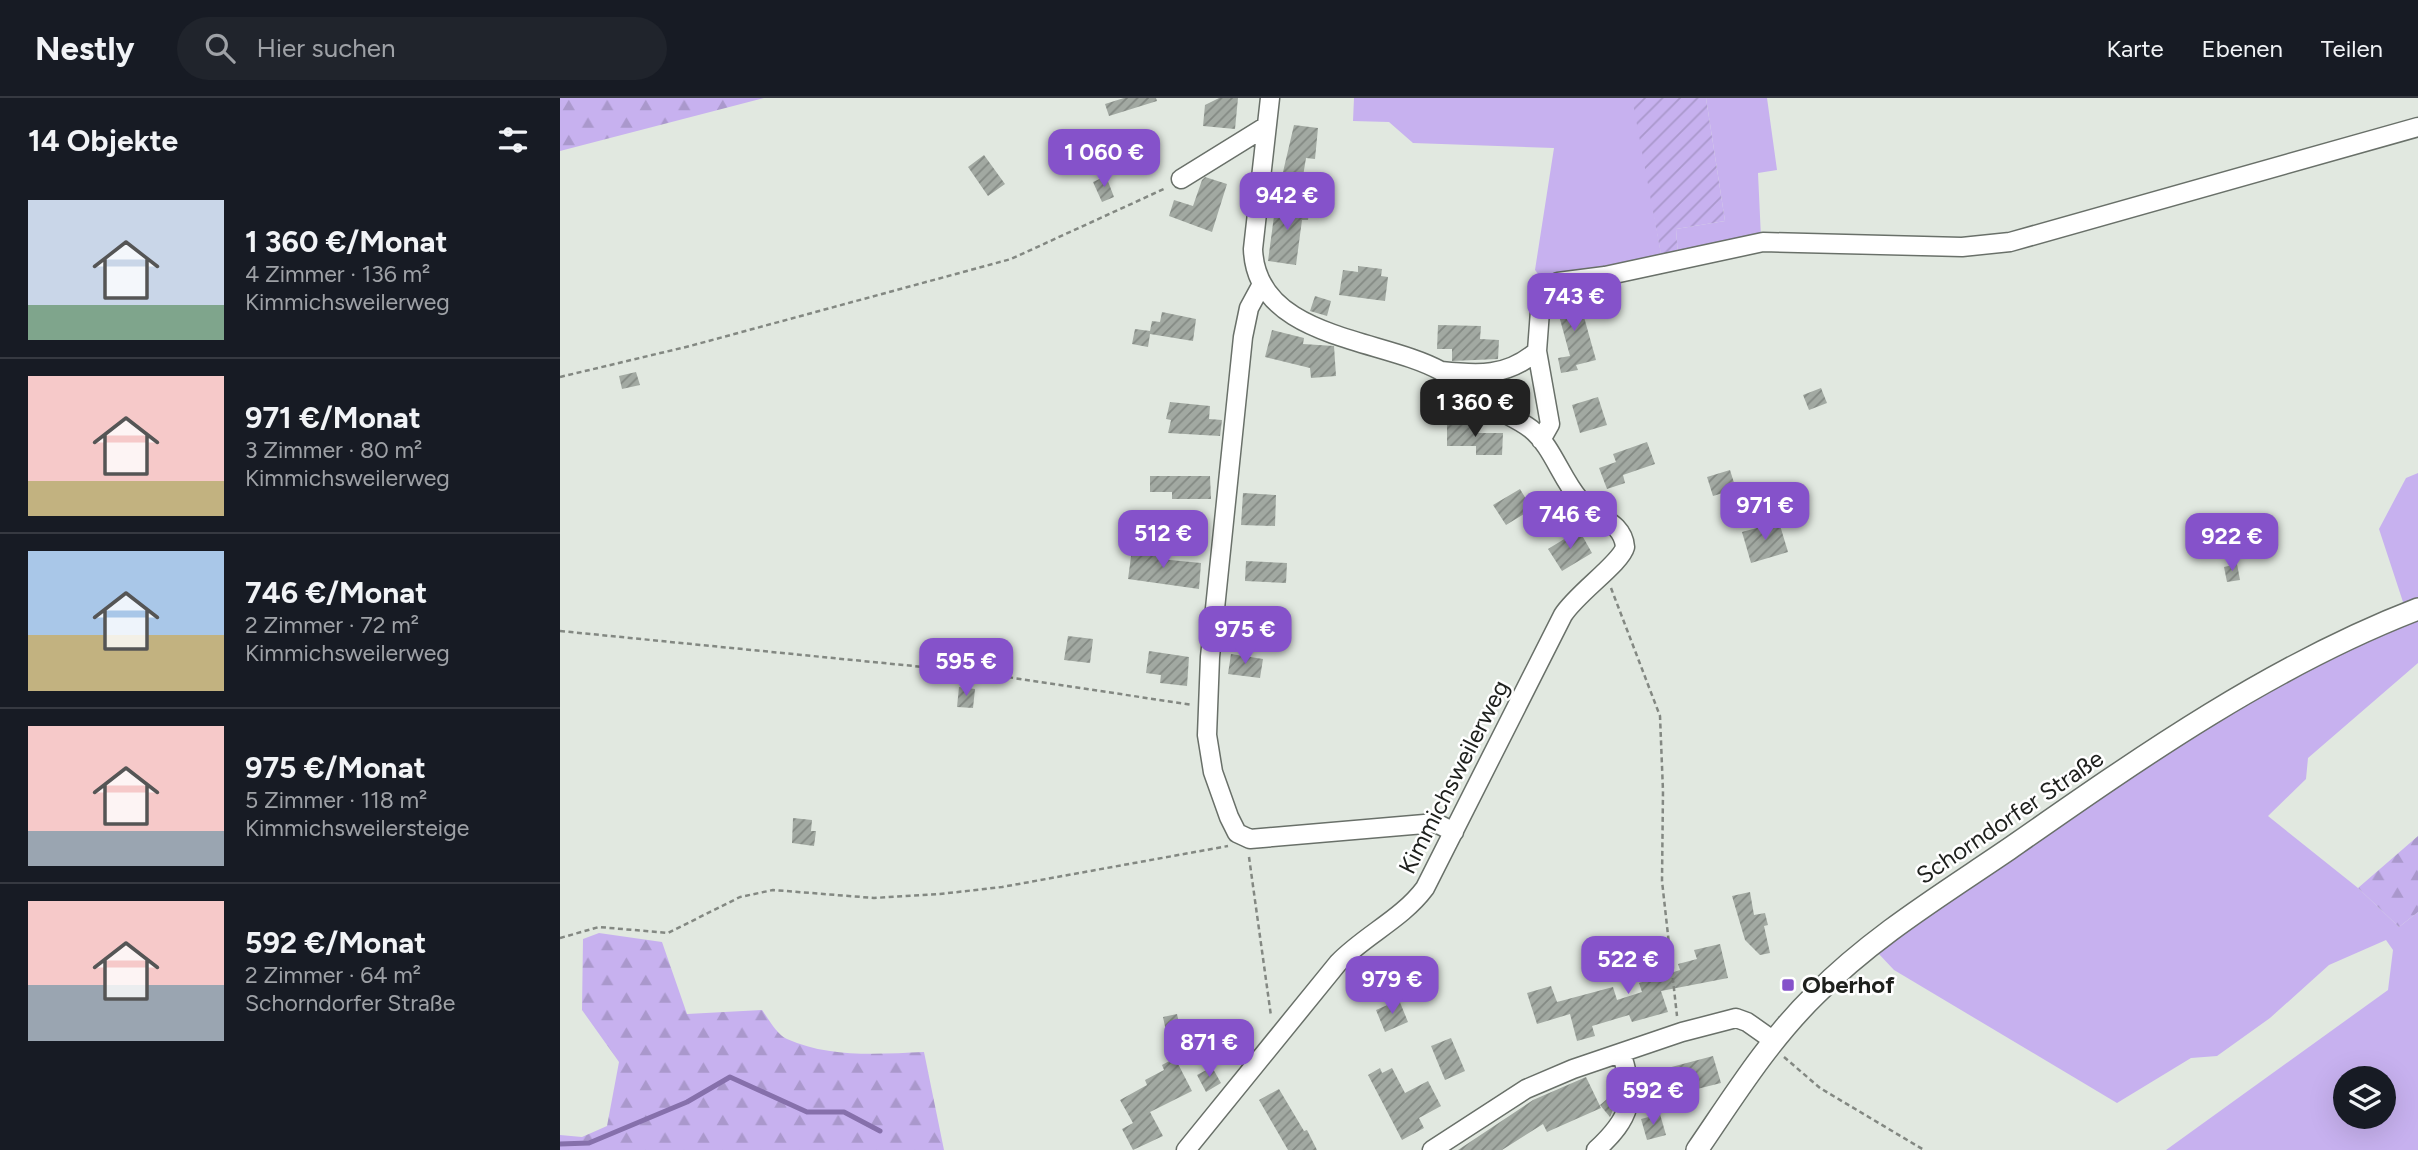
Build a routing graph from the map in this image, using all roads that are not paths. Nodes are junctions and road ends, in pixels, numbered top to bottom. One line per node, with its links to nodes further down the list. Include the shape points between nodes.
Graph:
1 (1270, 98): 2 (street, Kimmichsweilerweg)
2 (1265, 127): 4 (street); 5 (street, Kimmichsweilerweg, via 1253,249)
3 (2418, 127): 6 (street, via 2010,242 1954,247 1763,242 1630,271 1563,280 1549,287 1541,303)
4 (1181, 179)
5 (1262, 284): 7 (street, Kimmichsweilerweg, via 1273,301 1295,317); 10 (street, via 1248,308 1242,337 1218,560 1207,709 1216,783 1231,823 1246,838 1436,823)
6 (1537, 351): 7 (street, Kimmichsweilerweg, via 1521,364 1496,374); 8 (street, via 1550,424)
7 (1441, 371): 8 (street, Kimmichsweilerweg)
8 (1541, 440): 10 (street, Kimmichsweilerweg, via 1580,500 1615,526 1623,538 1622,556 1578,594 1563,615)
9 (2418, 609): 11 (main road, Schorndorfer Straße, via 2266,681 2045,824 1871,945 1827,982)
10 (1454, 832): 13 (street, Kimmichsweilerweg, via 1420,895 1346,955)
11 (1774, 1041): 12 (street, via 1736,1018); 16 (main road, Schorndorfer Straße)
12 (1621, 1053): 14 (street, via 1517,1094); 15 (street, via 1630,1083 1629,1108)
13 (1186, 1150)
14 (1432, 1150)
15 (1596, 1150)
16 (1697, 1150)

